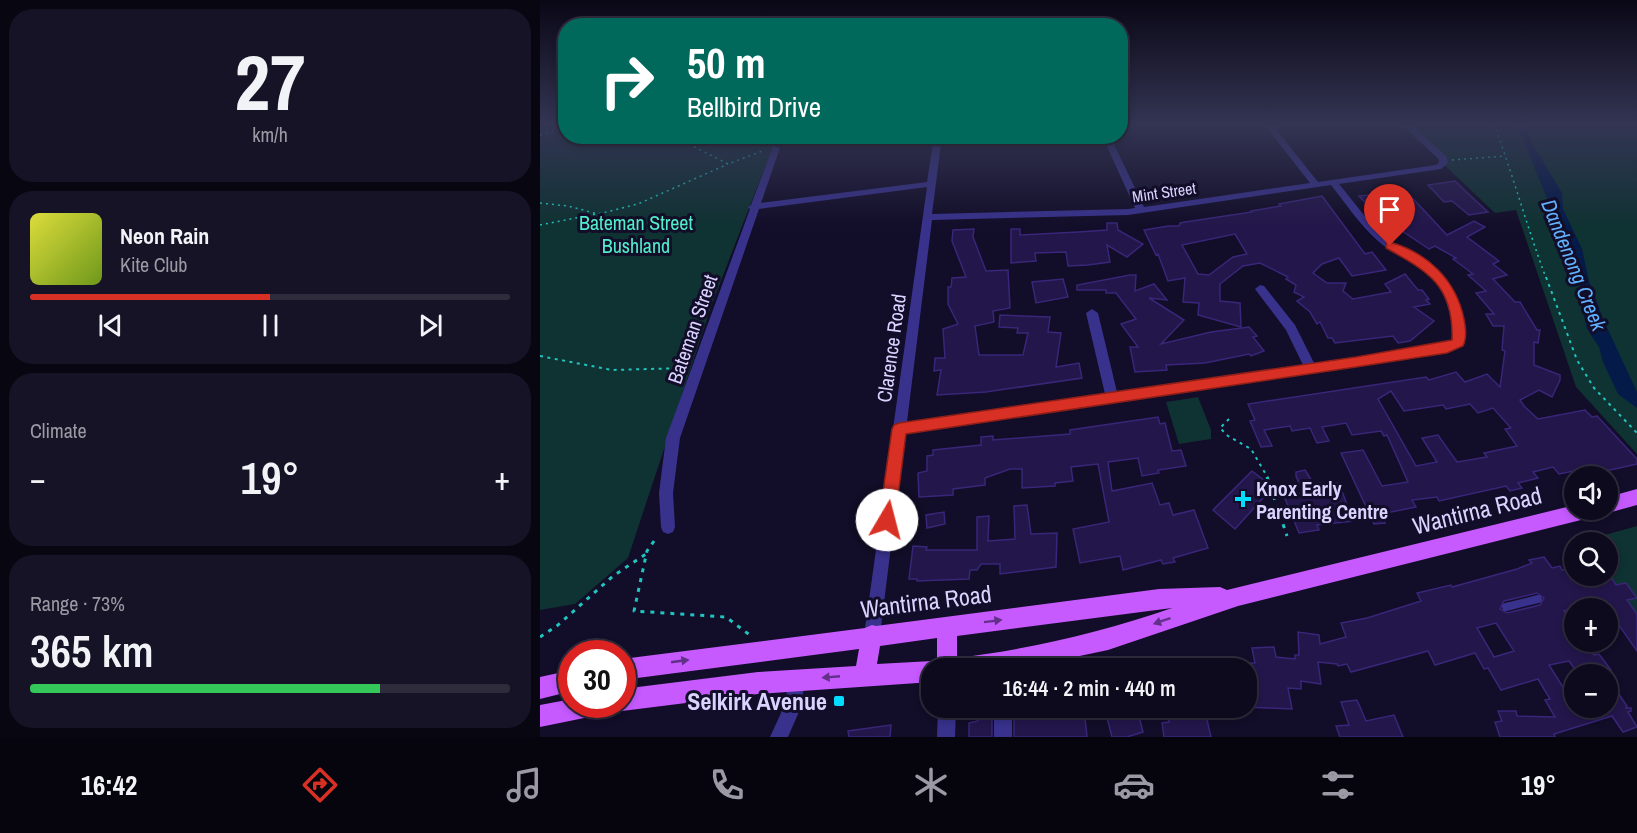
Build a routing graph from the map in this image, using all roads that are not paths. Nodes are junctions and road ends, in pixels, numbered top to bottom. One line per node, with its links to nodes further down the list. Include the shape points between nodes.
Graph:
1 (772, 158): 9 (street, Bateman Street)
2 (935, 158): 7 (street, Clarence Road)
3 (1117, 158): 10 (street)
4 (1296, 158): 8 (street)
5 (1443, 158): 6 (street, Mint Street, via 1444,163 1438,167)
6 (1333, 182): 8 (street, Mint Street); 14 (street, via 1372,230 1445,283 1454,301 1459,343)
7 (932, 184): 9 (street); 11 (street, Clarence Road)
8 (1316, 184): 10 (street, Mint Street)
9 (753, 207): 20 (street, Bateman Street, via 673,438 666,493)
10 (1141, 210): 11 (street, Mint Street)
11 (928, 217): 16 (street, Clarence Road)
12 (1260, 289): 14 (street, via 1291,328)
13 (1092, 313): 15 (street)
14 (1311, 369): 15 (street)
15 (1112, 398): 16 (street)
16 (899, 429): 25 (street, Clarence Road)
17 (1637, 497): 18 (main road)
18 (1618, 502)
19 (1564, 516): 21 (main road, Wantirna Road)
20 (668, 527)
21 (1238, 596): 24 (main road, Wantirna Road, one-way to 21, via 1159,599); 27 (main road, Wantirna Road, one-way to 27, via 1108,640)
22 (1538, 599): 23 (lane)
23 (1506, 607)
24 (947, 627): 25 (main road, Wantirna Road); 26 (main road)
25 (872, 635): 28 (main road, Wantirna Road, one-way to 25); 30 (main road)
26 (947, 658)
27 (1035, 658)
28 (636, 668)
29 (921, 672): 30 (main road)
30 (865, 675): 31 (main road, one-way to 31)
31 (798, 680): 34 (main road); 39 (street)
32 (558, 684): 33 (main road)
33 (540, 688)
34 (636, 698)
35 (558, 712): 36 (main road)
36 (540, 716)
37 (947, 718): 40 (street)
38 (1003, 718): 41 (street)
39 (779, 737)
40 (946, 737)
41 (1003, 737)

